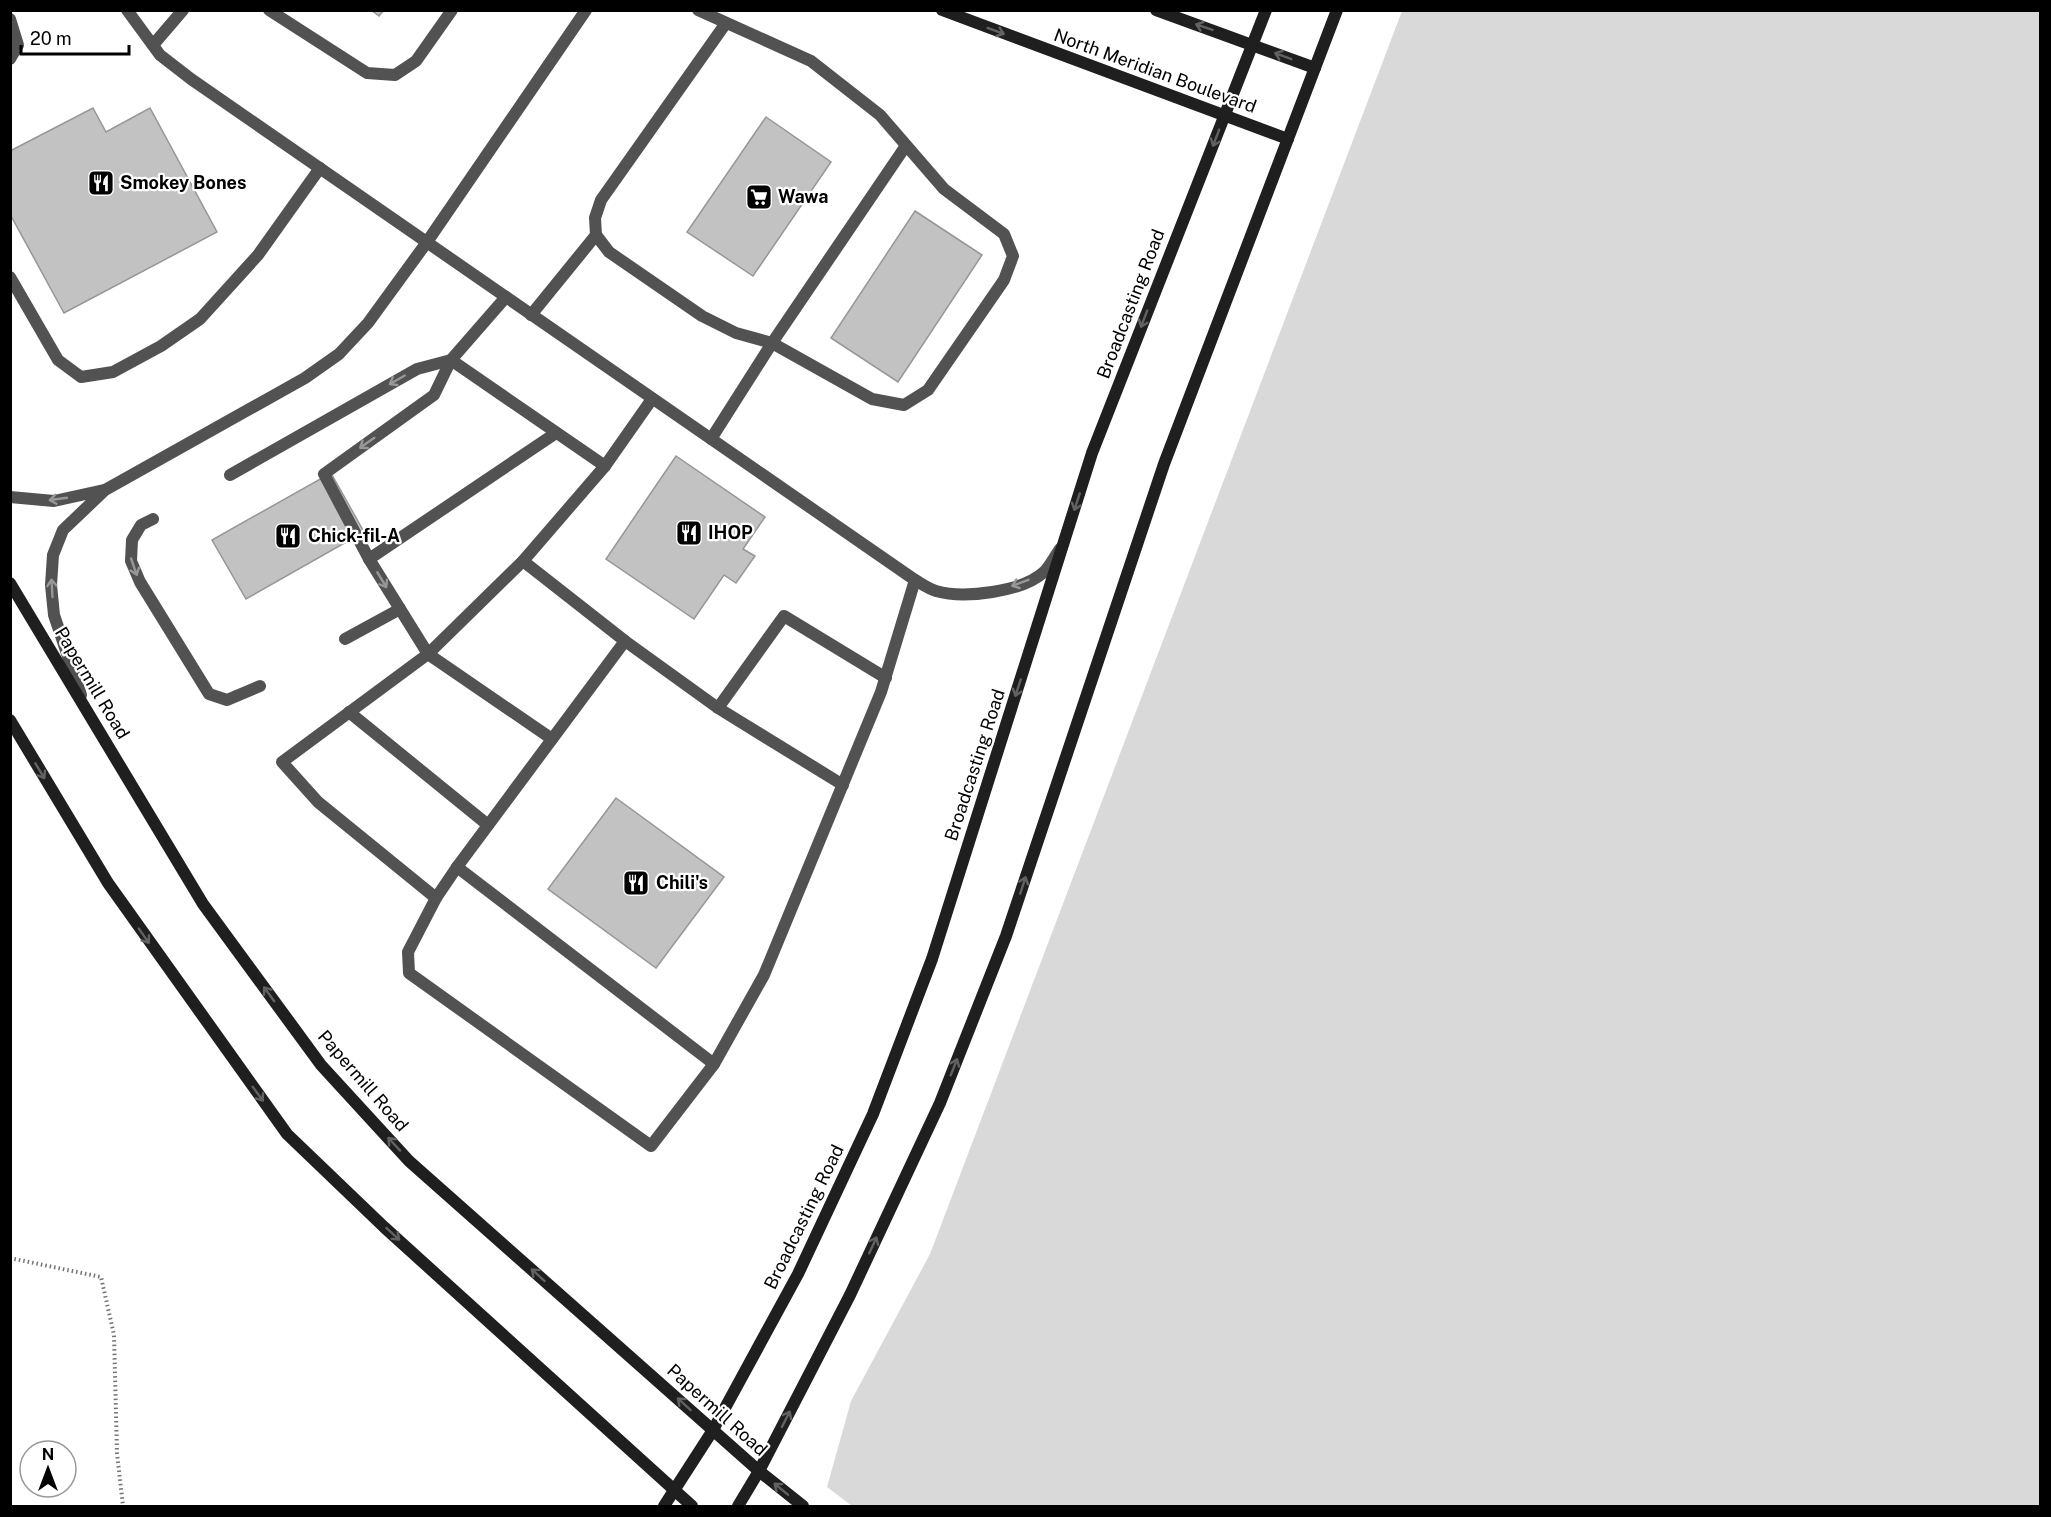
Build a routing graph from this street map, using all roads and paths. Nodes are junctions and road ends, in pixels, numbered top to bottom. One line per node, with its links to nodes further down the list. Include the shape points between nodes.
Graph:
1 (127, 10): 14 (lane)
2 (183, 10): 14 (lane)
3 (269, 10): 4 (lane, via 367,73 395,75 416,61)
4 (452, 10)
5 (586, 10): 22 (lane)
6 (698, 10): 12 (lane)
7 (942, 10): 17 (main road, North Meridian Boulevard, one-way to 17)
8 (1155, 10): 13 (main road, one-way to 8)
9 (1266, 10): 13 (main road, Broadcasting Road)
10 (1337, 10): 16 (main road)
11 (10, 19): 15 (lane, via 18,45)
12 (726, 23): 19 (lane, via 811,61 880,115); 21 (lane, via 601,200 595,218)
13 (1252, 44): 16 (main road, one-way to 13); 17 (main road, Broadcasting Road)
14 (153, 45): 20 (lane, via 191,79)
15 (10, 59)
16 (1315, 68): 18 (main road)
17 (1224, 116): 18 (main road, North Meridian Boulevard); 36 (main road, Broadcasting Road, one-way to 36, via 1092,453)
18 (1288, 139): 59 (main road, one-way to 18, via 850,1294 940,1103 1002,947 1164,464)
19 (905, 147): 26 (lane); 26 (lane, via 944,189 1004,234 1013,256 1004,280 928,390 904,405 872,399)
20 (320, 168): 22 (lane); 23 (lane, via 258,255 200,319 113,372 81,377 58,360)
21 (596, 235): 25 (lane); 26 (lane, via 609,252 702,316 736,333)
22 (427, 242): 24 (lane); 33 (lane, via 368,323 339,354 305,378)
23 (10, 277)
24 (506, 297): 25 (lane); 27 (lane)
25 (531, 315): 28 (lane)
26 (772, 344): 30 (lane)
27 (451, 360): 29 (lane); 32 (lane, one-way to 32, via 417,369); 37 (lane, one-way to 37, via 434,395 324,474)
28 (652, 399): 30 (lane); 31 (lane)
29 (556, 434): 31 (lane); 37 (lane)
30 (711, 439): 39 (lane)
31 (605, 466): 38 (lane)
32 (230, 475)
33 (105, 490): 34 (lane, one-way to 34, via 54,501); 47 (lane, one-way to 33, via 54,615 53,555 63,530)
34 (10, 497)
35 (153, 519): 46 (lane, one-way to 46, via 141,525 132,540 130,561 209,694 227,700)
36 (1063, 546): 39 (lane, one-way to 39, via 1043,572 1022,584 996,591 950,594 934,591); 58 (main road, Broadcasting Road, one-way to 58, via 933,958 873,1114 798,1274)
37 (369, 559): 41 (lane, one-way to 41)
38 (524, 561): 43 (lane); 44 (lane)
39 (915, 580): 45 (lane)
40 (10, 583): 47 (main road, Papermill Road)
41 (399, 609): 42 (lane); 44 (lane)
42 (345, 639)
43 (625, 641): 48 (lane); 51 (lane)
44 (428, 654): 49 (lane); 51 (lane)
45 (886, 678): 48 (lane, via 784,616); 52 (lane)
46 (260, 686)
47 (84, 705): 58 (main road, Papermill Road, one-way to 47, via 409,1161 321,1065 204,904)
48 (718, 708): 52 (lane)
49 (350, 712): 53 (lane); 55 (lane, via 282,762 318,802)
50 (10, 720): 60 (main road, one-way to 60, via 108,884 287,1134)
51 (552, 739): 53 (lane)
52 (843, 785): 56 (lane, via 765,975)
53 (488, 825): 54 (lane)
54 (457, 867): 55 (lane); 56 (lane)
55 (436, 898): 56 (lane, via 408,952 409,973 651,1146)
56 (714, 1064)
57 (10, 1258): 61 (path, via 101,1277 114,1335 117,1453)
58 (713, 1430): 59 (main road, Papermill Road); 60 (main road, Broadcasting Road)
59 (759, 1471): 64 (main road); 65 (main road, Papermill Road, one-way to 59)
60 (675, 1491): 62 (main road, Broadcasting Road); 63 (main road)
61 (123, 1506)
62 (664, 1506)
63 (692, 1506)
64 (738, 1506)
65 (803, 1506)

